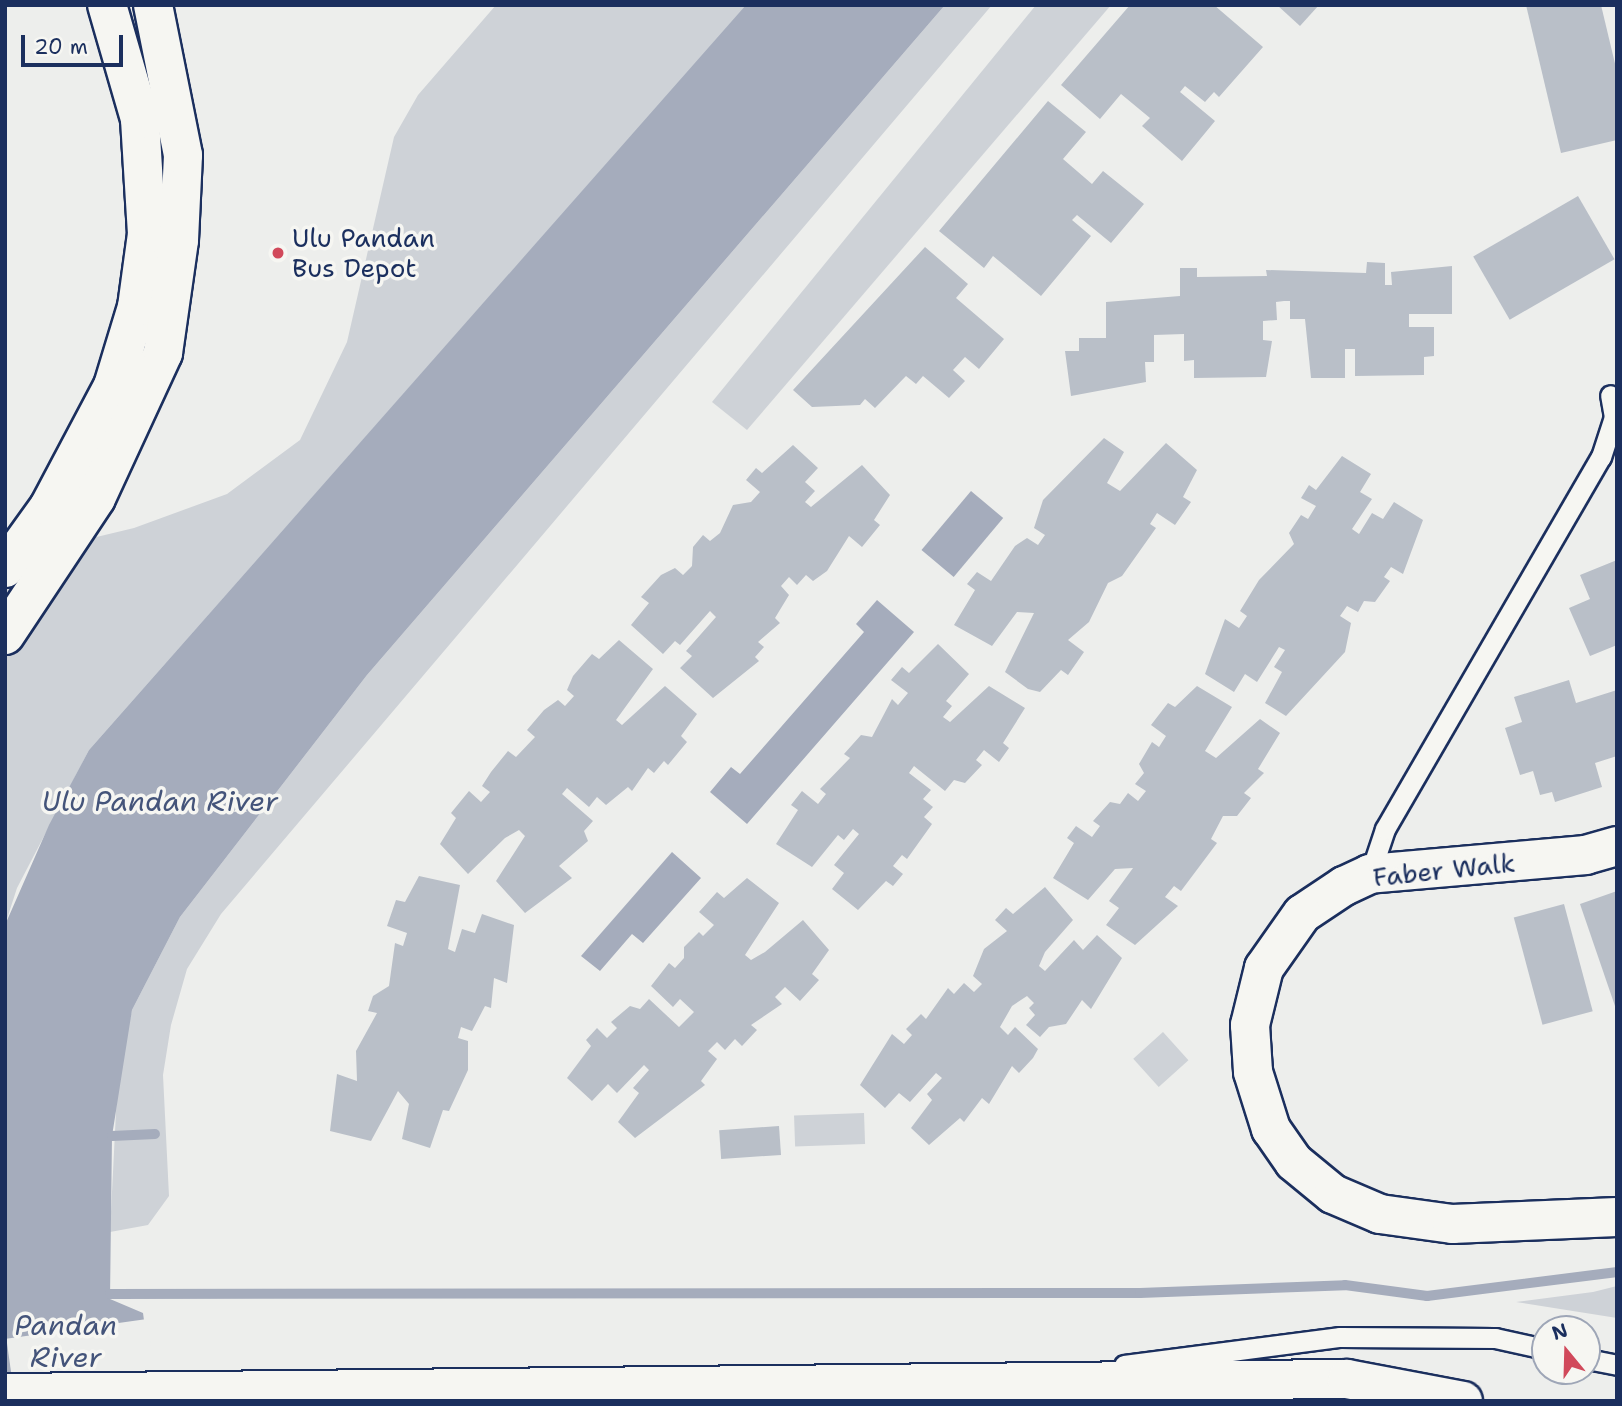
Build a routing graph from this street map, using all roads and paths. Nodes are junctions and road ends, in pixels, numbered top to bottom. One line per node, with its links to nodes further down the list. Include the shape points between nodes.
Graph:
1 (107, 5): 4 (main road, via 127,61 144,163 147,234 137,307 113,386 49,507)
2 (153, 5): 5 (main road, via 183,155 179,240 163,353 96,498)
3 (1610, 395): 7 (lane, via 1614,417 1601,457 1385,829)
4 (5, 568)
5 (5, 635)
6 (1617, 846): 7 (main road, Faber Walk, via 1586,855)
7 (1370, 874): 8 (main road, Faber Walk, via 1302,914 1264,968 1250,1025 1253,1072 1271,1129 1294,1163 1333,1194 1380,1214 1511,1225)
8 (1617, 1217)
9 (1531, 1346): 10 (lane, via 1495,1338 1340,1337)
10 (1001, 1381): 11 (main road); 12 (main road, via 1347,1379)
11 (5, 1393)
12 (1463, 1401)

